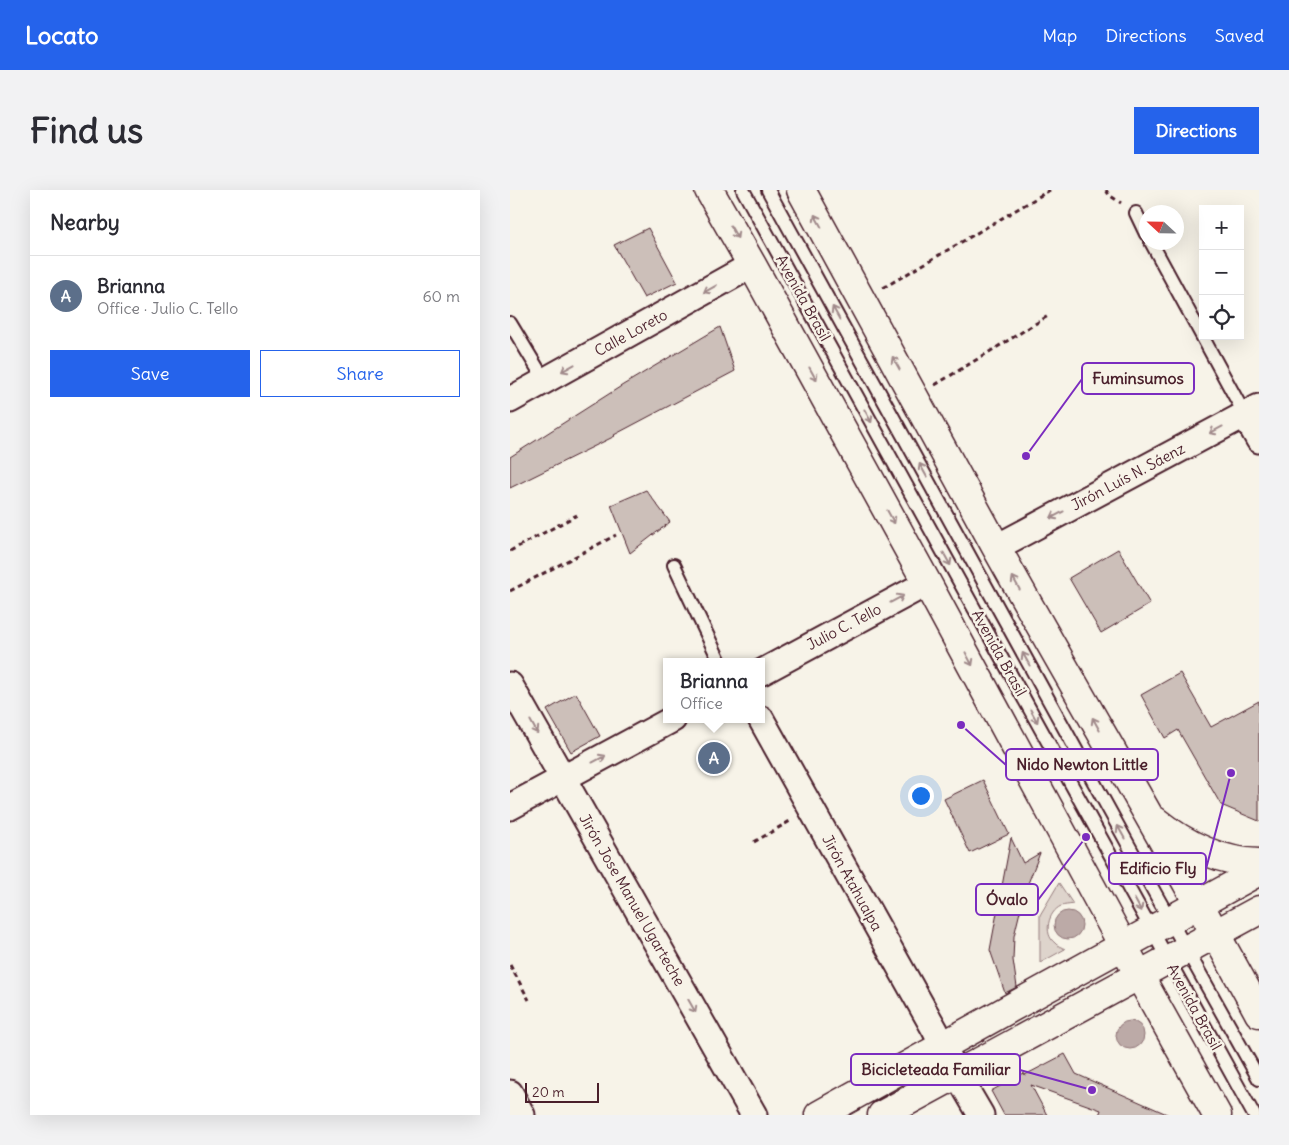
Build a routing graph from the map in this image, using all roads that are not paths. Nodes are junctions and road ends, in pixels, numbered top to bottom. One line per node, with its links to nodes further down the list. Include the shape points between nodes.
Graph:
1 (710, 190): 8 (main road, Avenida Brasil, one-way to 8)
2 (743, 190): 29 (lane, Avenida Brasil, one-way to 29)
3 (768, 190): 29 (lane, Avenida Brasil, one-way to 3)
4 (801, 190): 14 (main road, one-way to 4)
5 (1136, 213): 6 (lane)
6 (1139, 219)
7 (1156, 250): 12 (lane)
8 (752, 265): 10 (street, Calle Loreto, one-way to 10); 16 (main road, Avenida Brasil, one-way to 16)
9 (510, 323): 10 (lane)
10 (545, 381): 11 (street, Calle Loreto)
11 (510, 400)
12 (1252, 411): 13 (street); 14 (street, Jirón Luís N. Sáenz, one-way to 14)
13 (1259, 440)
14 (996, 547): 24 (main road, one-way to 14)
15 (674, 565): 17 (lane)
16 (927, 583): 18 (street, Julio C. Tello, one-way to 16); 31 (main road, Avenida Brasil, one-way to 31)
17 (718, 658)
18 (765, 670)
19 (510, 685): 22 (street, Jirón Jose Manuel Ugarteche, one-way to 22)
20 (666, 723): 22 (street, one-way to 20)
21 (763, 723): 35 (street, Jirón Atahualpa)
22 (562, 779): 23 (street); 40 (street, Jirón Jose Manuel Ugarteche, one-way to 40)
23 (510, 807)
24 (1146, 812): 25 (main road, via 1154,821 1193,846 1225,857); 27 (main road)
25 (1259, 862)
26 (1259, 872): 27 (main road)
27 (1200, 905): 29 (main road); 30 (main road)
28 (1259, 910): 30 (main road)
29 (1161, 926): 31 (main road); 32 (lane, Avenida Brasil); 32 (lane, Avenida Brasil)
30 (1216, 934): 32 (main road); 34 (main road)
31 (1124, 945): 33 (main road, Avenida Brasil); 35 (main road)
32 (1177, 954): 33 (main road); 37 (lane, Avenida Brasil); 45 (lane, Avenida Brasil)
33 (1139, 974): 36 (main road); 44 (main road, Avenida Brasil)
34 (1259, 1013)
35 (943, 1046): 36 (street, Jirón Atahualpa); 41 (main road)
36 (957, 1074): 42 (main road); 43 (street, Jirón Atahualpa)
37 (1259, 1079)
38 (510, 1093): 39 (street)
39 (522, 1115)
40 (754, 1115)
41 (819, 1115)
42 (882, 1115)
43 (981, 1115)
44 (1218, 1115)
45 (1254, 1115)

